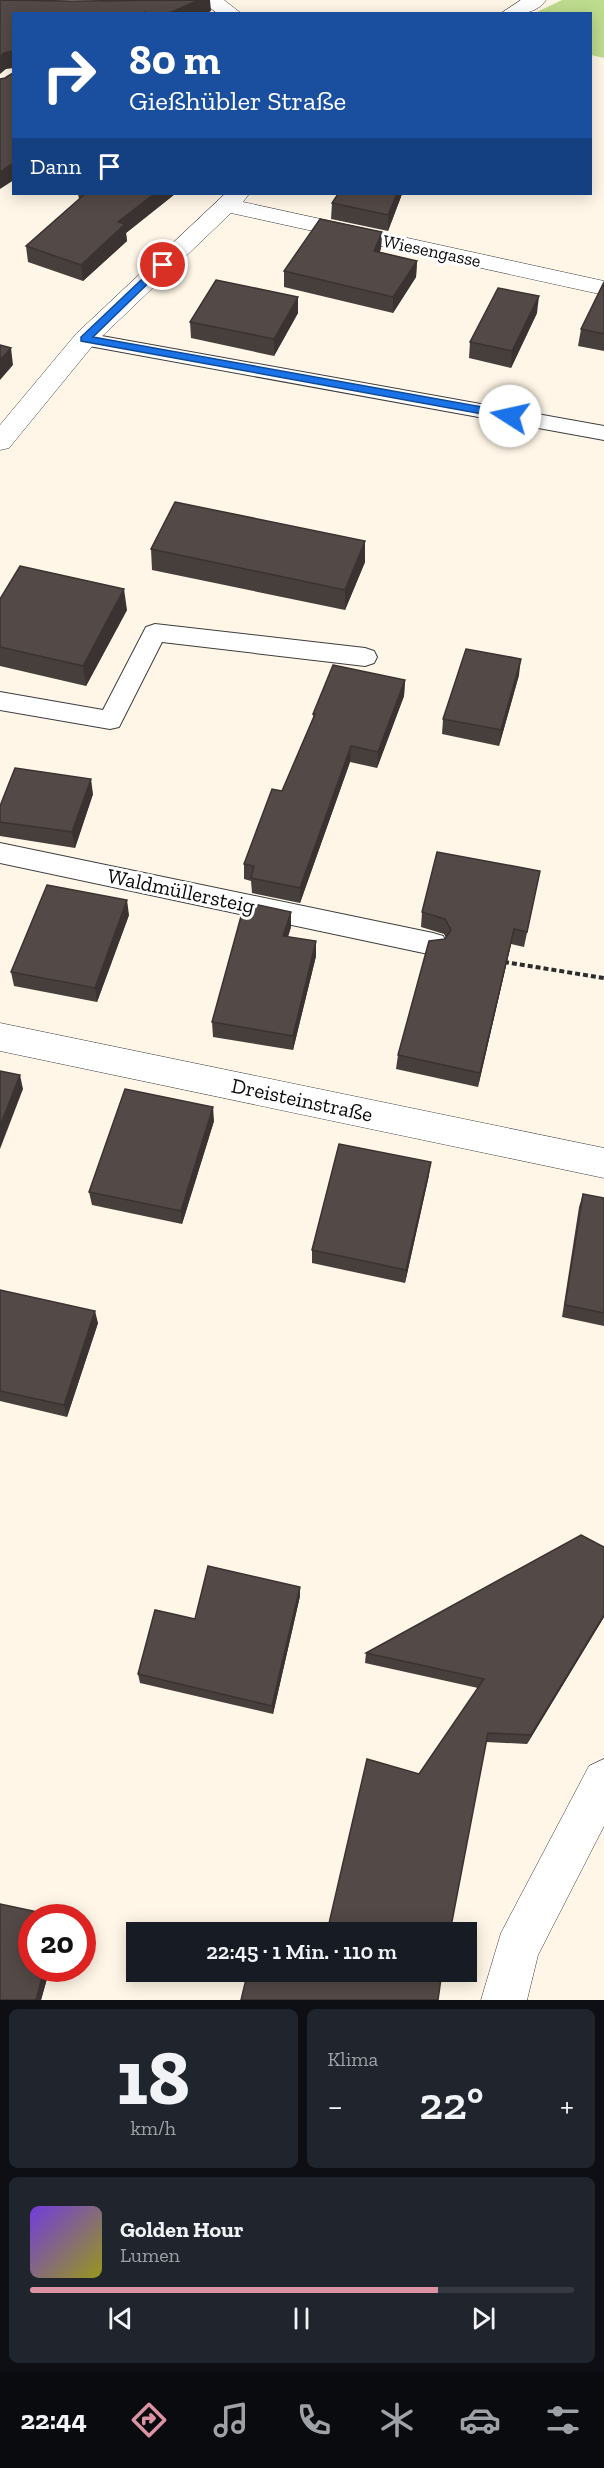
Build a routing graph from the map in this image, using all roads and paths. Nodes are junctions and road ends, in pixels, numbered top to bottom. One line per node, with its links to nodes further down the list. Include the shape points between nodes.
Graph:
1 (211, 0): 3 (street)
2 (536, 0): 4 (street)
3 (229, 12)
4 (514, 12)
5 (231, 199): 6 (street, Wiesengasse); 7 (street)
6 (604, 288)
7 (85, 339): 8 (lane); 9 (street)
8 (604, 433)
9 (0, 442)
10 (365, 657): 11 (lane, via 155,633 110,720)
11 (0, 701)
12 (0, 853): 13 (lane, Waldmüllersteig)
13 (433, 944)
14 (501, 961): 15 (path)
15 (604, 978)
16 (0, 1036): 17 (street, Dreisteinstraße)
17 (604, 1163)
18 (604, 1781): 19 (street, via 517,1949)
19 (504, 2000)

